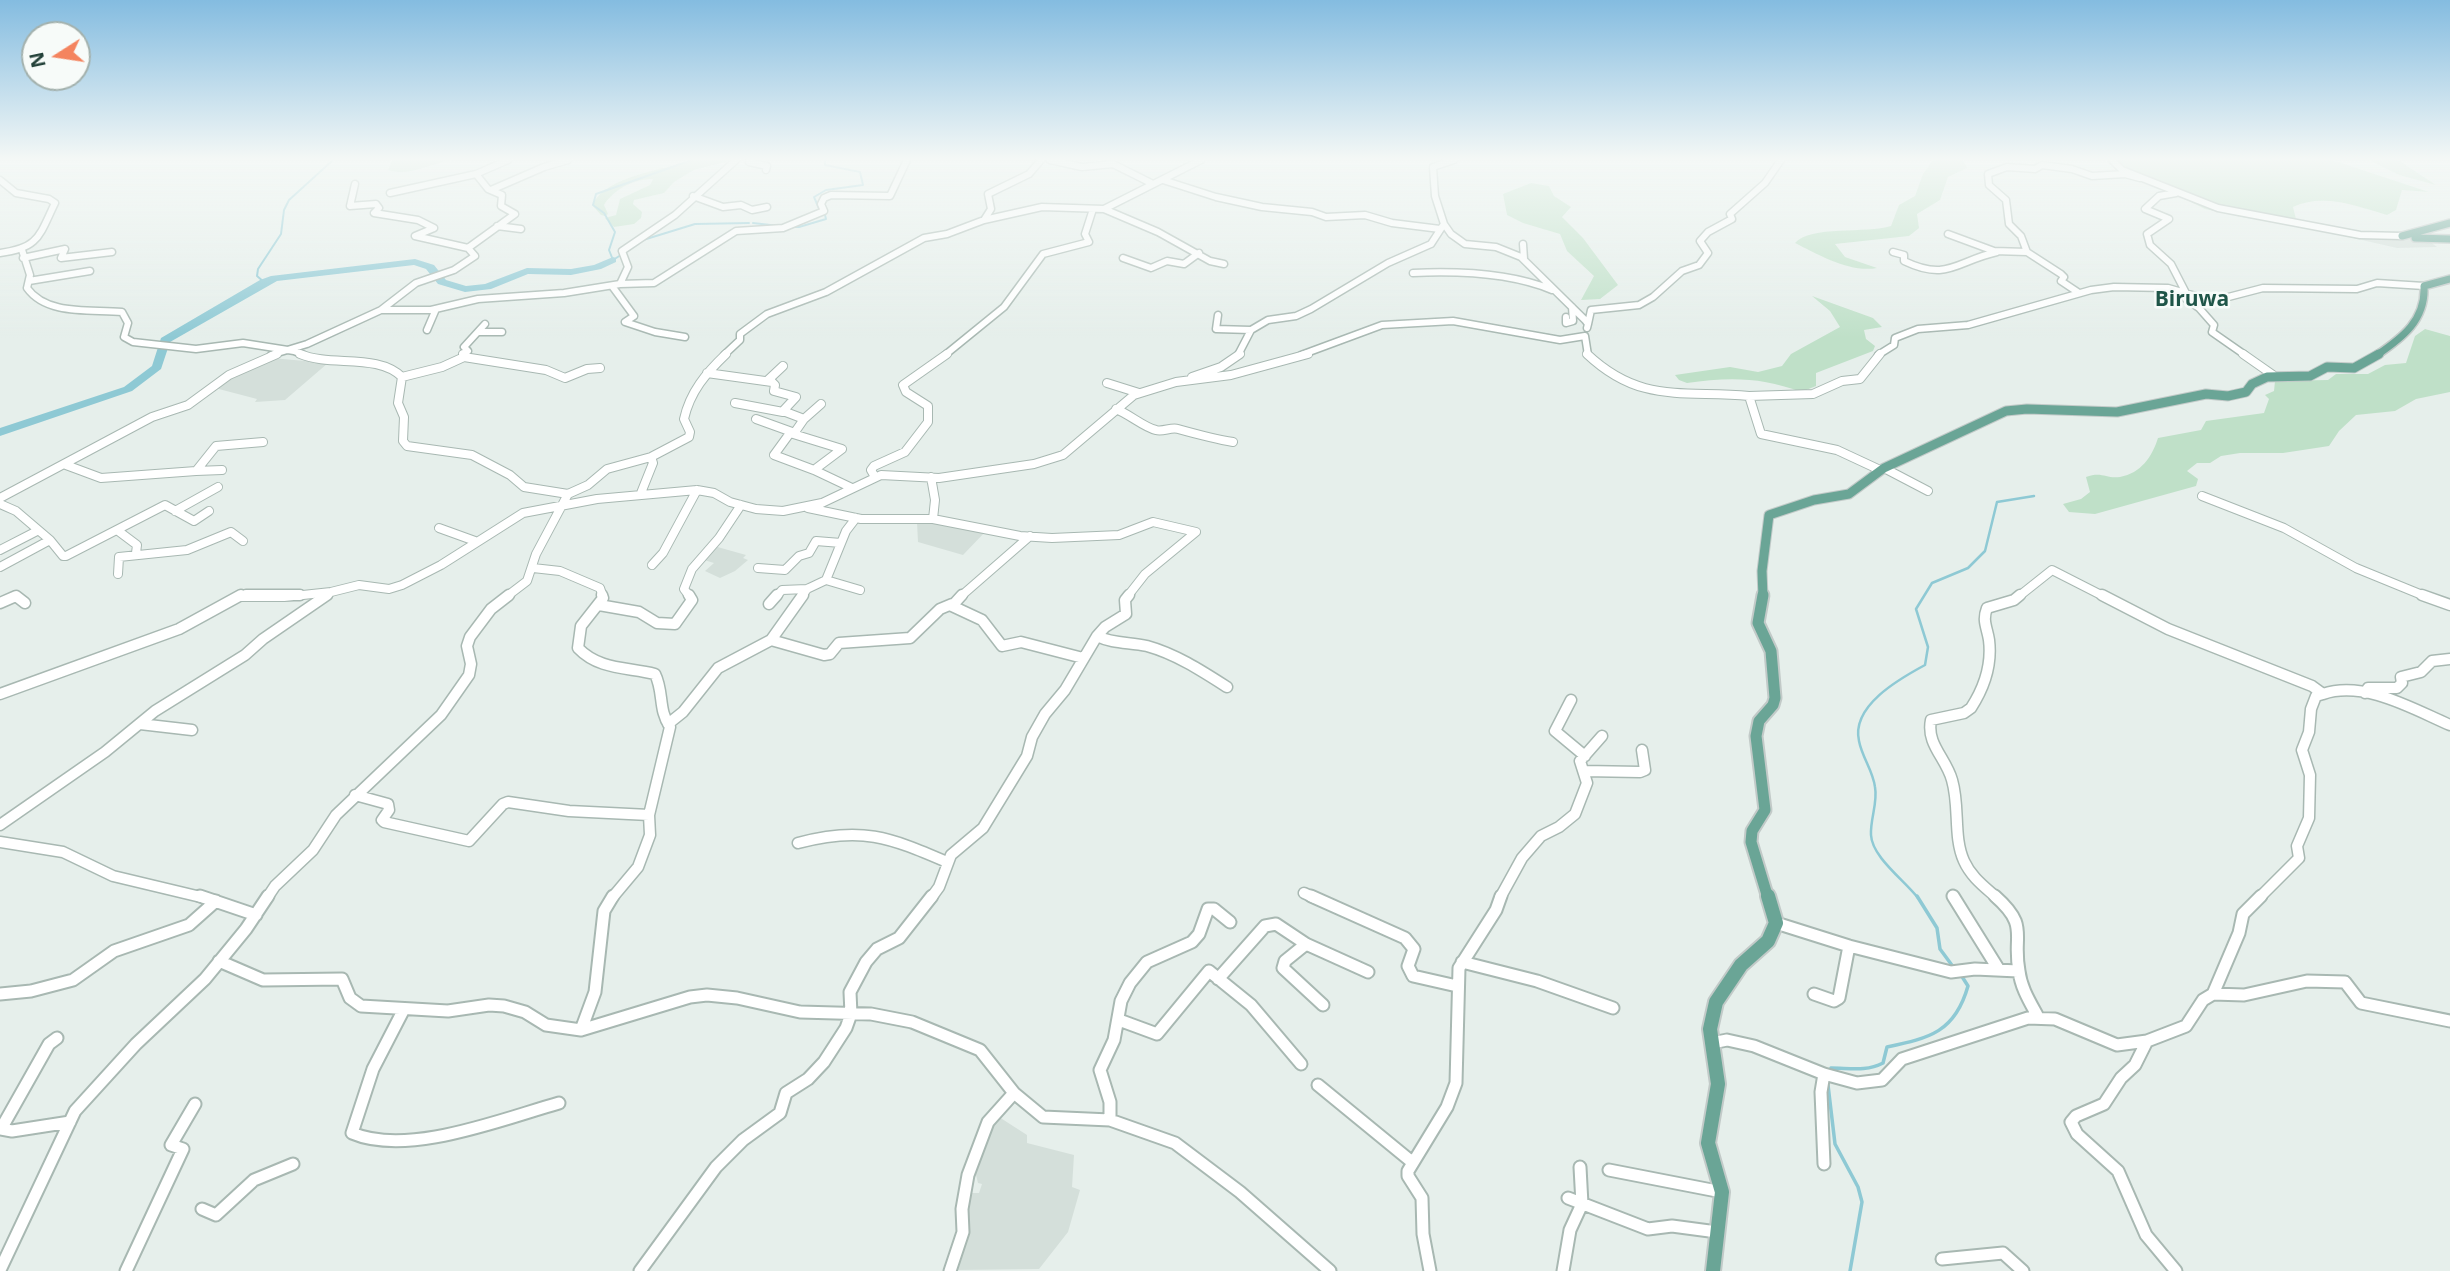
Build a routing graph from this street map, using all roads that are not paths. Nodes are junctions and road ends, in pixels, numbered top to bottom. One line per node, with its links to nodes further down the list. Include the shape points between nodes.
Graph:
1 (48, 219): 30 (street, via 41,235)
2 (414, 219): 23 (street, via 434,228 416,237)
3 (507, 219): 16 (street)
4 (669, 219): 38 (street, via 625,254 629,268)
5 (807, 219): 38 (street, via 783,228 736,230 654,282)
6 (984, 219): 60 (street, via 924,238 837,286 763,317 740,334 740,340)
7 (1089, 219): 83 (street, via 1085,234 1089,242 1043,254 1006,305 903,386 928,406 927,428 902,455 873,467)
8 (1126, 219): 29 (street)
9 (1380, 219): 17 (street)
10 (1440, 219): 17 (street)
11 (1732, 219): 49 (street, via 1707,231 1700,242 1708,253 1699,265 1684,267 1648,301 1633,308 1591,310)
12 (2008, 219): 27 (street)
13 (2169, 219): 42 (street, via 2147,234 2150,245 2171,264)
14 (2275, 219): 20 (street, via 2360,235)
15 (2450, 223): 20 (main road)
16 (497, 226): 18 (street); 23 (street)
17 (1442, 226): 32 (street, via 1465,244 1503,248); 51 (street, via 1431,244 1388,262 1311,309 1268,320)
18 (521, 229)
19 (1948, 234): 26 (street)
20 (2402, 236): 21 (main road)
21 (2450, 239)
22 (1523, 244): 32 (street)
23 (468, 248): 45 (street, via 475,256 403,291)
24 (112, 252): 30 (street, via 61,258 65,249)
25 (1893, 252): 26 (street, via 1928,272 1959,268 1978,256)
26 (2002, 252): 27 (street)
27 (2027, 252): 41 (street, via 2061,274 2062,281)
28 (0, 253): 30 (street)
29 (1199, 253): 31 (street, via 1184,264 1167,261 1151,268); 33 (street)
30 (22, 254): 37 (street)
31 (1122, 257)
32 (1524, 259): 40 (street)
33 (1224, 264)
34 (90, 271): 37 (street)
35 (1413, 273): 40 (street, via 1538,283)
36 (2450, 279): 39 (main road)
37 (29, 281): 56 (street, via 29,293 59,308 122,313 127,317 124,334 133,342 202,349 239,342)
38 (616, 286): 44 (street, via 478,299); 55 (street, via 634,316 625,322)
39 (2424, 286): 42 (street, via 2377,283 2357,289 2263,288 2213,301); 61 (main road, via 2423,308 2407,334 2364,365 2329,366 2311,376)
40 (1556, 293): 43 (street)
41 (2079, 293): 42 (street, via 2114,287 2168,288); 67 (street, via 1991,317 1975,326 1907,331 1881,352 1860,379 1842,381 1813,394)
42 (2187, 295): 61 (street, via 2214,325 2212,332)
43 (1572, 307): 47 (street, via 1573,321 1566,323); 49 (street)
44 (436, 309): 45 (street); 50 (street)
45 (381, 310): 56 (street)
46 (1218, 315): 51 (street, via 1216,329)
47 (1566, 317)
48 (485, 324): 52 (street)
49 (1588, 324): 54 (street)
50 (428, 330)
51 (1251, 330): 64 (street, via 1248,344 1234,361)
52 (478, 332): 53 (street); 57 (street, via 464,347 468,351)
53 (502, 332)
54 (1585, 336): 64 (street, via 1560,340 1453,321 1382,325 1324,349 1231,375); 67 (street, via 1586,353 1598,366 1643,391)
55 (685, 337)
56 (286, 351): 62 (street, via 347,363 377,363); 78 (street, via 229,375 194,402 152,417)
57 (464, 357): 59 (street, via 550,371 565,378); 62 (street, via 448,366)
58 (783, 366): 63 (street)
59 (600, 368)
60 (707, 373): 63 (street); 77 (street, via 687,403 684,419 689,438)
61 (2273, 375): 79 (main road, via 2238,394 2206,394 2117,412 2006,411)
62 (402, 377): 90 (street, via 398,403 404,417 402,440 407,446 472,455 524,487)
63 (767, 381): 71 (street, via 775,384 774,391 797,397)
64 (1176, 382): 66 (street)
65 (1107, 383): 66 (street)
66 (1139, 393): 70 (street)
67 (1749, 396): 79 (street, via 1761,434 1837,450)
68 (735, 403): 71 (street)
69 (821, 404): 73 (street)
70 (1116, 409): 76 (street, via 1158,431 1181,429); 84 (street, via 1058,457 1016,468)
71 (783, 412): 73 (street)
72 (756, 419): 74 (street)
73 (804, 419): 74 (street)
74 (793, 432): 81 (street, via 774,454); 81 (street, via 842,449)
75 (263, 442): 82 (street, via 216,446)
76 (1233, 442)
77 (651, 457): 89 (street, via 653,463); 90 (street, via 607,470)
78 (66, 465): 82 (street, via 101,478); 92 (street)
79 (1882, 469): 88 (street); 154 (main road, via 1849,494 1772,512 1768,519 1758,623 1771,651 1775,698 1757,728 1765,810 1751,842)
80 (222, 470): 82 (street)
81 (814, 470): 86 (street)
82 (196, 471)
83 (875, 477): 84 (street); 86 (street)
84 (931, 477): 100 (street)
85 (218, 487): 97 (street)
86 (852, 488): 96 (street)
87 (697, 491): 89 (street); 94 (street); 111 (street)
88 (1928, 491)
89 (641, 493): 95 (street)
90 (568, 494): 95 (street)
91 (2203, 496): 125 (street, via 2284,528 2381,579)
92 (0, 498)
93 (0, 504): 103 (street, via 16,511)
94 (741, 505): 96 (street, via 775,512); 124 (street, via 687,577 684,589 692,600 675,624)
95 (561, 506): 107 (street, via 517,515); 113 (street)
96 (804, 507): 99 (street)
97 (175, 511): 98 (street, via 194,521); 102 (street, via 165,505)
98 (209, 511)
99 (856, 518): 100 (street); 108 (street)
100 (933, 519): 104 (street)
101 (439, 528): 107 (street)
102 (117, 530): 105 (street, via 66,556); 110 (street, via 137,545)
103 (37, 531): 105 (street); 109 (street)
104 (1030, 536): 123 (street); 126 (street, via 1119,535 1153,522 1196,532 1144,574 1125,600 1126,614)
105 (50, 540): 112 (street)
106 (243, 541): 110 (street, via 231,532 183,551)
107 (475, 541): 119 (street, via 402,585 388,589 359,585)
108 (841, 543): 114 (street, via 816,541 809,553 785,570); 116 (street)
109 (0, 550)
110 (136, 553): 115 (street, via 119,557)
111 (652, 565)
112 (0, 567)
113 (533, 568): 124 (street, via 560,570 597,585 604,595); 143 (street, via 527,581 491,609 473,632 467,646 469,675 453,701 421,737)
114 (758, 568)
115 (118, 574)
116 (826, 580): 117 (street); 118 (street)
117 (807, 589): 122 (street, via 782,590); 127 (street)
118 (860, 590)
119 (331, 592): 132 (street, via 241,595 179,629); 135 (street)
120 (0, 603): 121 (street, via 16,596)
121 (25, 603)
122 (769, 604)
123 (952, 604): 127 (street, via 942,607 910,638 839,643 827,655); 128 (street, via 982,620 1002,646 1021,642)
124 (599, 605): 136 (street, via 581,626 578,648 606,665 655,674 662,716)
125 (2450, 606)
126 (1097, 636): 128 (street); 130 (street, via 1177,656)
127 (771, 639): 136 (street, via 757,651 719,667 686,711)
128 (1083, 658): 148 (street, via 1031,737 1027,757 976,837)
129 (2450, 659): 131 (street, via 2432,661 2417,676 2400,677 2402,683 2397,688 2368,688)
130 (1227, 687)
131 (2365, 692): 133 (street, via 2329,690); 137 (street)
132 (0, 694)
133 (2323, 694): 160 (street, via 2252,660 2168,629 2052,570 2014,600 1987,608 1983,618 1989,631 1990,663 1976,704 1968,712 1939,715 1931,720 1927,732 1951,772 1958,805 1957,834 1967,867 1976,881 2009,907 2018,926); 166 (street, via 2316,696 2311,709 2302,750 2310,775 2309,818 2297,846 2299,858 2243,914 2243,926)
134 (1572, 700): 141 (street, via 1555,731)
135 (140, 724): 138 (street); 145 (street)
136 (668, 724): 144 (street)
137 (2450, 726)
138 (192, 730)
139 (1602, 736): 141 (street)
140 (1642, 750): 142 (street, via 1644,771)
141 (1585, 756): 142 (street, via 1580,761)
142 (1584, 771): 158 (street, via 1586,791 1575,814 1541,836 1522,858)
143 (355, 795): 144 (street, via 388,804 384,822 469,841 508,802 569,811); 152 (street, via 304,860 275,886)
144 (649, 814): 174 (street, via 650,835 638,867 604,911 595,992)
145 (0, 825)
146 (0, 842): 151 (street, via 63,852 113,876)
147 (798, 843): 148 (street, via 849,832 871,833)
148 (947, 862): 170 (street, via 939,887 899,938 877,949 866,962 850,992)
149 (1304, 892): 163 (street, via 1405,938 1414,949 1406,965 1413,976)
150 (1953, 896): 159 (street)
151 (216, 901): 152 (street); 164 (street, via 189,925 114,951 73,980)
152 (256, 915): 157 (street)
153 (1230, 922): 172 (street, via 1208,909 1192,942 1147,962 1125,993)
154 (1776, 923): 156 (street); 177 (main road, via 1768,941 1741,965 1716,1002)
155 (1306, 944): 161 (street); 162 (street, via 1276,924 1265,926); 167 (street, via 1283,968)
156 (1849, 946): 159 (street, via 1955,971); 165 (street, via 1839,998 1834,1001)
157 (219, 961): 169 (street, via 263,980 337,978 345,982 352,1003); 185 (street, via 136,1044)
158 (1462, 962): 163 (street); 168 (street)
159 (1999, 970): 160 (street)
160 (2018, 971): 171 (street)
161 (1368, 972)
162 (1218, 979): 172 (street, via 1209,971 1157,1034); 178 (street, via 1251,1004)
163 (1457, 986): 186 (street, via 1455,1083 1447,1107)
164 (0, 994)
165 (1814, 994)
166 (2213, 994): 173 (street, via 2244,995 2307,981 2345,982 2361,1003); 176 (street, via 2203,1000 2186,1026)
167 (1323, 1005)
168 (1613, 1008)
169 (404, 1009): 174 (street, via 448,1011 489,1004 525,1012 546,1025); 182 (street, via 363,1090 352,1133 359,1138 395,1143 426,1138)
170 (851, 1014): 174 (street, via 800,1012 698,995); 181 (street, via 912,1022 980,1050); 199 (street, via 824,1062 786,1093 780,1114 743,1140 716,1167)
171 (2038, 1017): 176 (street, via 2067,1023 2118,1045); 179 (street, via 1902,1059 1882,1080 1848,1082)
172 (1119, 1020): 184 (street, via 1100,1070 1110,1102)
173 (2450, 1021)
174 (581, 1030)
175 (57, 1038): 185 (street, via 49,1044 1,1129)
176 (2147, 1041): 206 (street, via 2136,1065 2121,1077 2104,1104 2071,1122 2077,1134 2118,1171 2146,1235)
177 (1712, 1043): 179 (street, via 1727,1040 1754,1045); 191 (main road, via 1718,1084 1708,1143)
178 (1301, 1064)
179 (1826, 1075): 188 (street, via 1821,1092)
180 (1318, 1085): 186 (street)
181 (1014, 1093): 184 (street, via 1043,1116); 200 (street, via 988,1122 968,1175 962,1209 964,1232)
182 (559, 1103)
183 (195, 1104): 198 (street, via 171,1145 183,1149)
184 (1110, 1121): 201 (street, via 1175,1143 1194,1155)
185 (70, 1122): 197 (street)
186 (1412, 1162): 202 (street, via 1408,1176 1422,1198)
187 (293, 1164): 194 (street, via 254,1180 216,1215)
188 (1824, 1164)
189 (1580, 1167): 193 (street)
190 (1609, 1170): 191 (street)
191 (1722, 1192): 195 (main road)
192 (1568, 1198): 193 (street)
193 (1582, 1205): 195 (street, via 1648,1229 1672,1226); 203 (street, via 1570,1230)
194 (202, 1209)
195 (1717, 1232): 204 (main road)
196 (1942, 1259): 205 (street, via 2003,1253)
197 (0, 1270)
198 (126, 1271)
199 (640, 1271)
200 (950, 1271)
201 (1331, 1271)
202 (1430, 1271)
203 (1563, 1271)
204 (1713, 1271)
205 (2023, 1271)
206 (2176, 1271)

